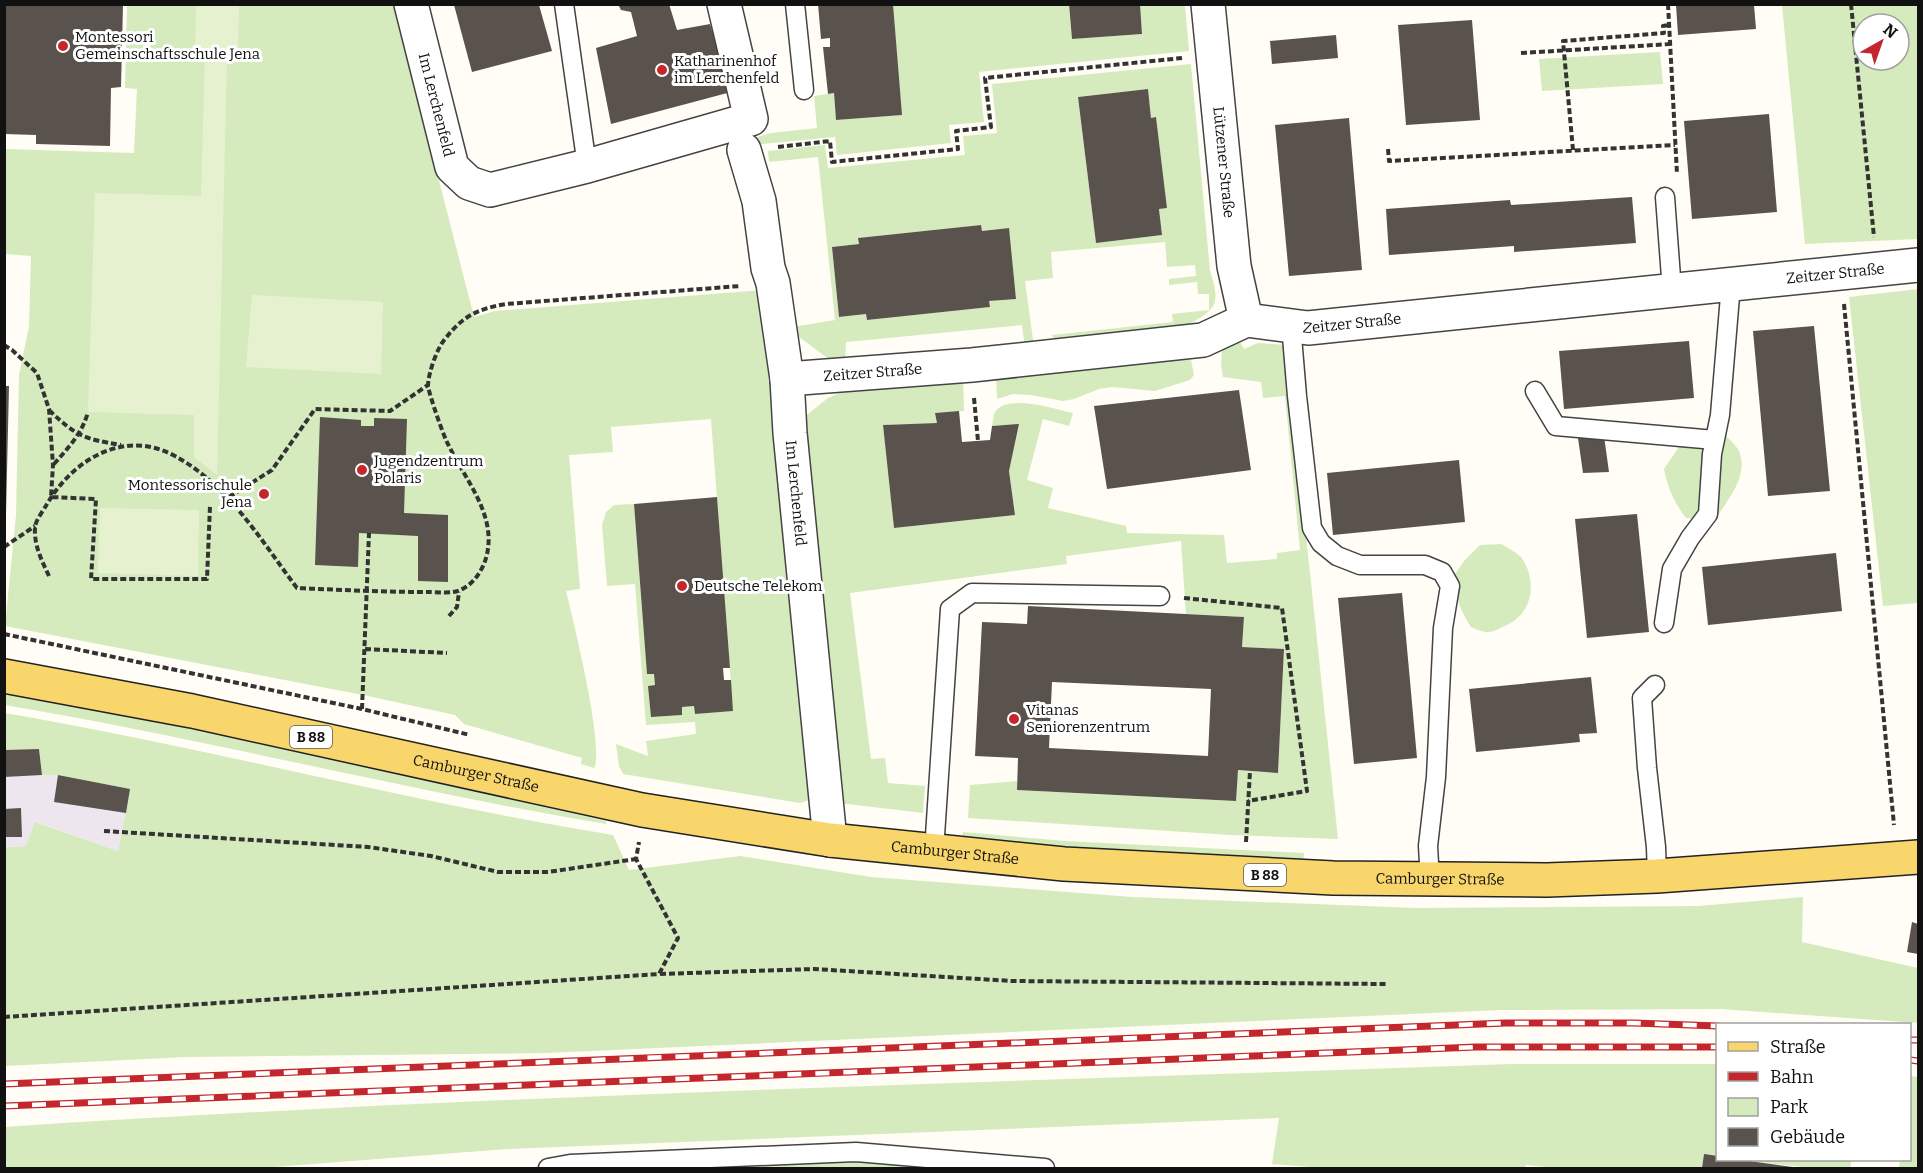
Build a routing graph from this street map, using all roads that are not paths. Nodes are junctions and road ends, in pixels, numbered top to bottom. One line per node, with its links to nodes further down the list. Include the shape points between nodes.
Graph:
1 (411, 4): 8 (street, Im Lerchenfeld, via 452,167 469,183 490,190)
2 (564, 4): 8 (lane)
3 (724, 4): 8 (street, Im Lerchenfeld, via 751,119)
4 (795, 4): 6 (lane)
5 (1208, 4): 13 (street, Lützener Straße, via 1234,266)
6 (804, 90)
7 (744, 150): 15 (street, Im Lerchenfeld, via 759,201)
8 (587, 166)
9 (1665, 197): 12 (lane)
10 (1918, 265): 11 (street, Zeitzer Straße)
11 (1731, 284): 12 (street, Zeitzer Straße); 17 (lane)
12 (1672, 291): 14 (street, Zeitzer Straße, via 1308,328)
13 (1246, 320): 14 (street, Zeitzer Straße); 15 (street, Zeitzer Straße, via 1203,340)
14 (1291, 325): 26 (lane, via 1311,528 1337,556 1360,564 1425,565 1442,572 1450,586 1443,628 1436,777 1428,846)
15 (787, 380): 22 (street, Im Lerchenfeld)
16 (1535, 391): 17 (lane, via 1556,426)
17 (1715, 440): 19 (lane, via 1708,514 1672,569)
18 (1160, 596): 23 (lane, via 972,592 950,609)
19 (1664, 623)
20 (4, 676): 22 (main road, Camburger Straße / B 88, via 192,711 642,810)
21 (1655, 685): 25 (lane, via 1642,698)
22 (830, 840): 23 (main road, Camburger Straße / B 88)
23 (934, 851): 26 (main road, Camburger Straße / B 88, via 1064,864)
24 (1918, 857): 25 (main road, Camburger Straße / B 88)
25 (1657, 876): 26 (main road, Camburger Straße / B 88)
26 (1430, 881)
27 (548, 1168): 28 (lane, via 856,1152)
28 (1045, 1168)

